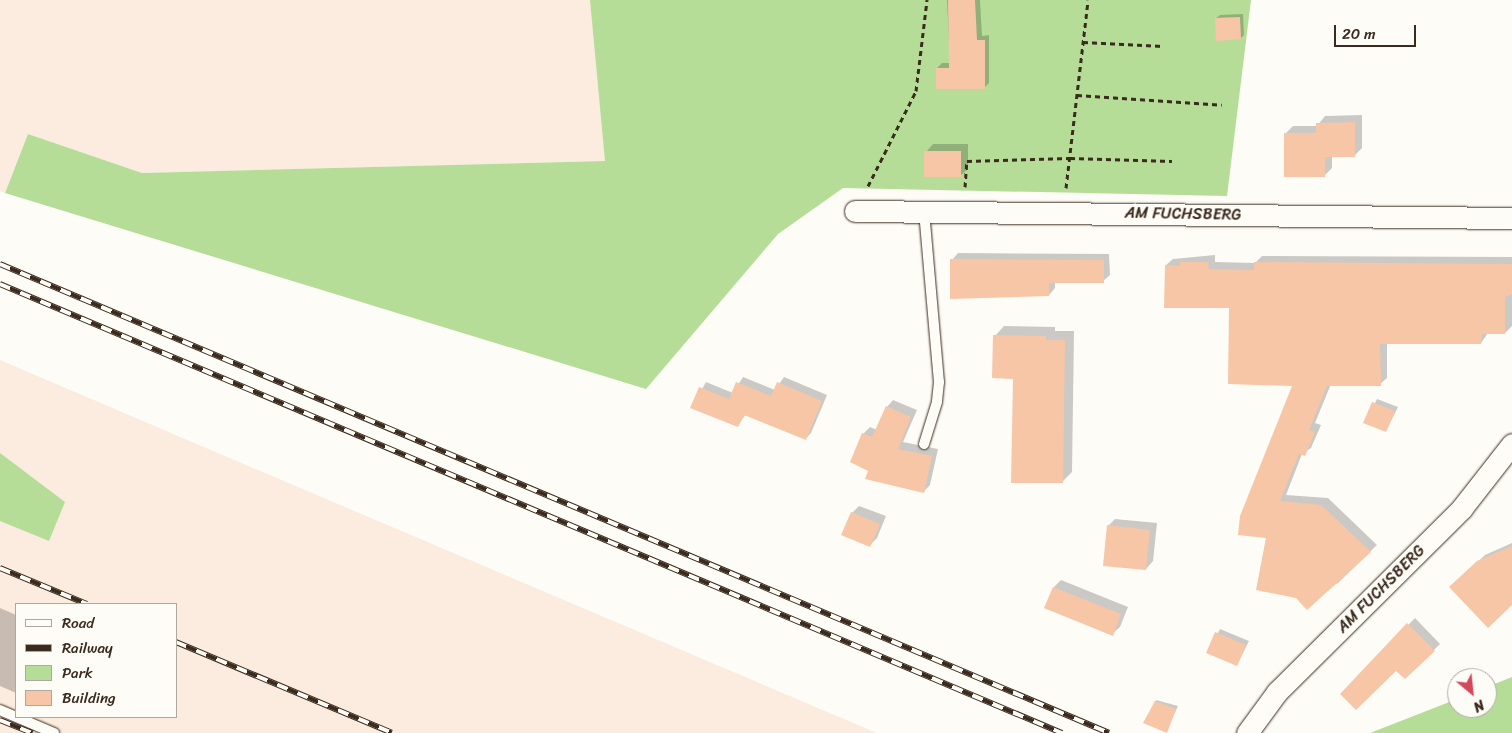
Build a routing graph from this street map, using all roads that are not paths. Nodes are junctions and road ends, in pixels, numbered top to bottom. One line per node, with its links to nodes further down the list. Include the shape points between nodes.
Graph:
1 (924, 210): 2 (street, AM FUCHSBERG); 3 (street, AM FUCHSBERG); 4 (lane, via 939,382 937,402)
2 (855, 211)
3 (1512, 218)
4 (924, 444)
5 (1512, 444): 10 (street, AM FUCHSBERG, via 1462,508 1277,692)
6 (0, 710): 7 (lane)
7 (15, 716)
8 (19, 718): 9 (lane)
9 (54, 733)
10 (1247, 733)

